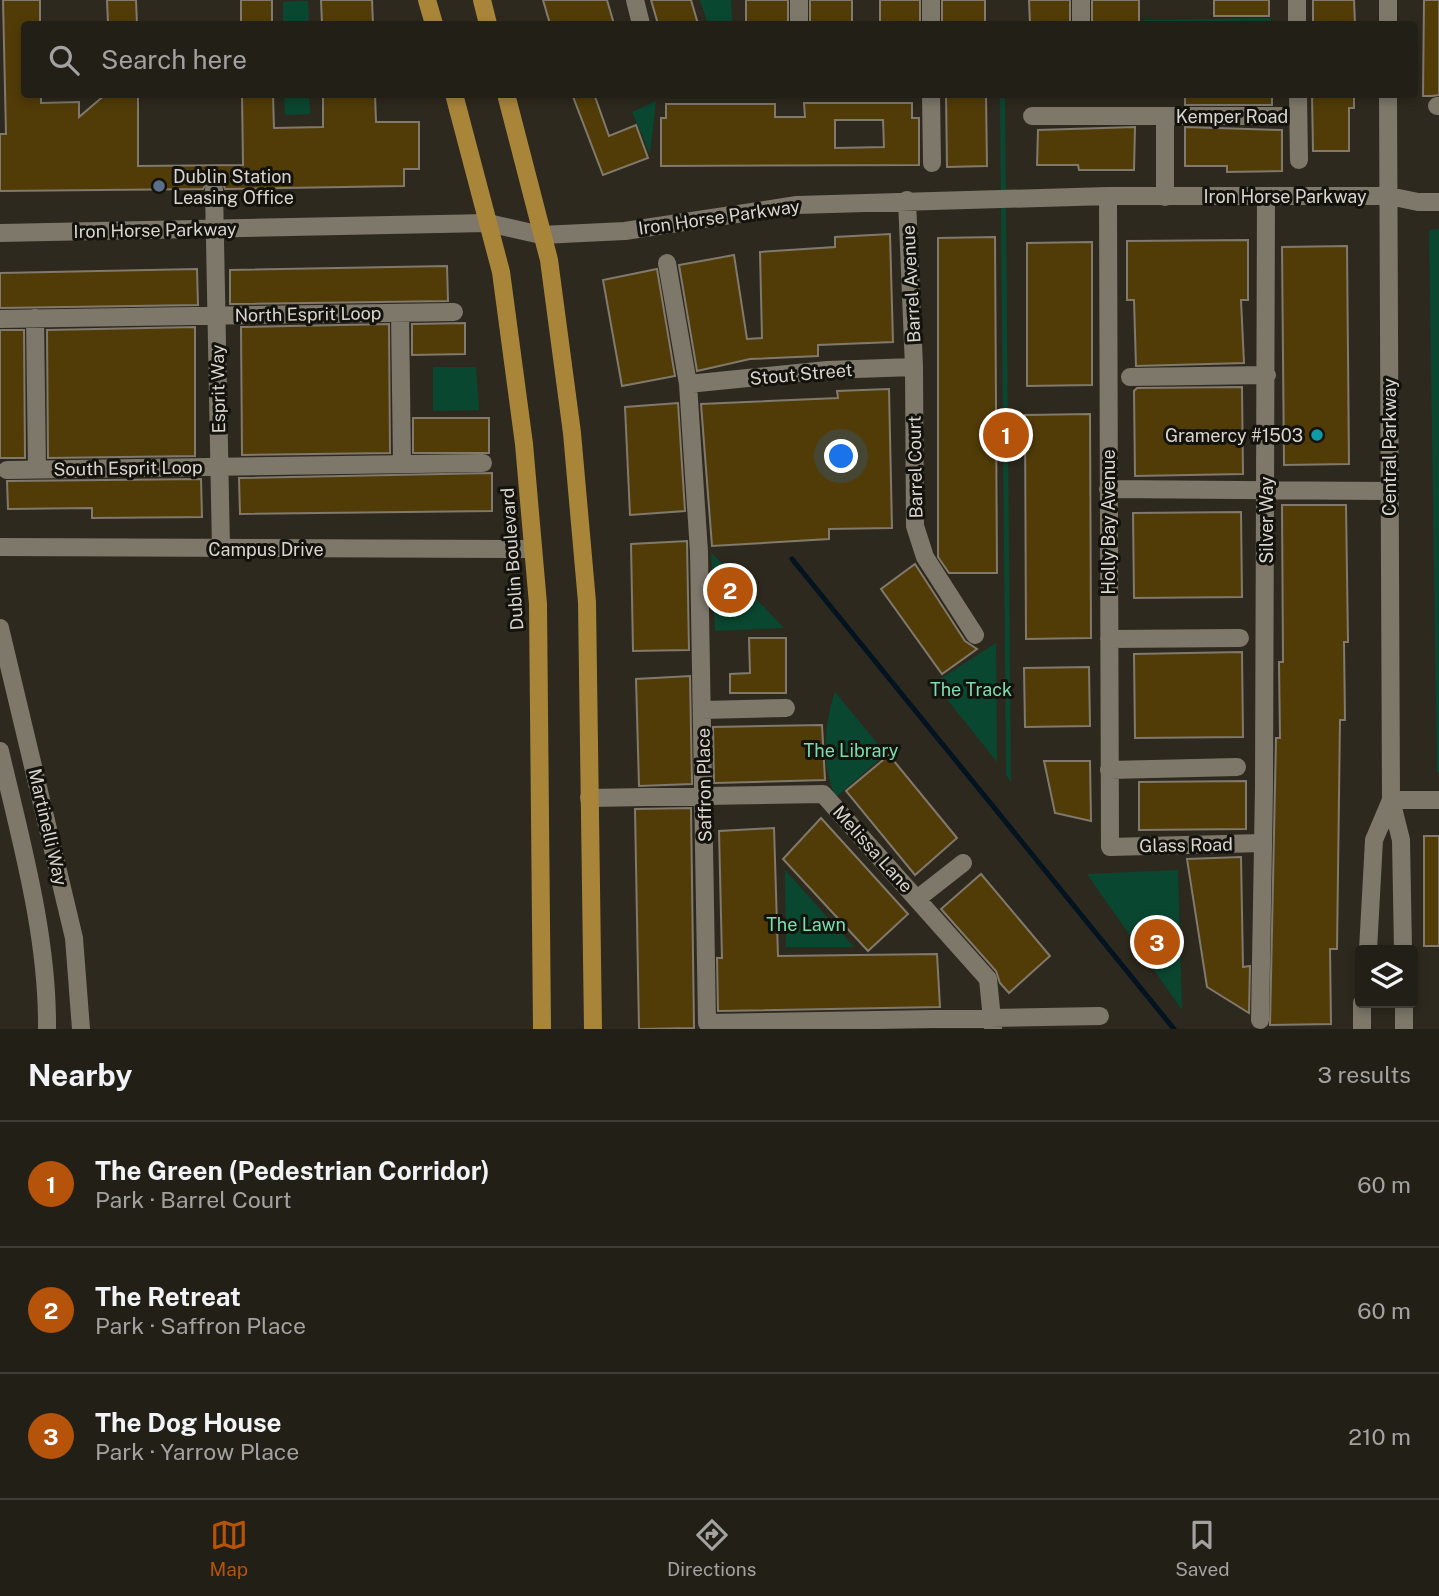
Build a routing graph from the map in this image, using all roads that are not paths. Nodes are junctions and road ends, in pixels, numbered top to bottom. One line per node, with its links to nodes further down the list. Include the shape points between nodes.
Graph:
1 (427, 0): 9 (main road)
2 (482, 0): 10 (main road)
3 (635, 0): 11 (street)
4 (799, 0): 12 (street)
5 (931, 0): 13 (street)
6 (1081, 0): 14 (street)
7 (1297, 0): 15 (street)
8 (1388, 0): 16 (street)
9 (433, 21)
10 (487, 21)
11 (640, 21)
12 (799, 21)
13 (931, 21)
14 (1081, 21)
15 (1297, 21)
16 (1388, 21)
17 (455, 98): 34 (main road, Dublin Boulevard)
18 (507, 98): 37 (main road)
19 (931, 98): 26 (street)
20 (1298, 98): 24 (street)
21 (1388, 98): 29 (street, Central Parkway)
22 (1032, 116): 23 (street, Kemper Road)
23 (1165, 116): 24 (street, Kemper Road); 30 (street)
24 (1298, 116): 25 (street)
25 (1299, 160)
26 (932, 163)
27 (214, 189): 35 (street, Esprit Way)
28 (1108, 196): 30 (street, Iron Horse Parkway); 32 (street, Iron Horse Parkway); 53 (street, Holly Bay Avenue)
29 (1389, 196): 31 (street, Iron Horse Parkway); 33 (street, Iron Horse Parkway); 54 (street, Central Parkway)
30 (1165, 197): 31 (street, Iron Horse Parkway)
31 (1266, 197): 45 (street, Silver Way)
32 (907, 200): 37 (street, Iron Horse Parkway, via 797,205 625,231); 44 (street, Barrel Avenue)
33 (1439, 202)
34 (488, 223): 35 (street, Iron Horse Parkway); 37 (street, Iron Horse Parkway); 58 (main road, Dublin Boulevard, via 501,272)
35 (215, 229): 36 (street, Iron Horse Parkway); 41 (street, Esprit Way)
36 (0, 233)
37 (541, 235): 69 (main road, via 550,271 573,446 587,602)
38 (667, 263): 47 (street, Saffron Place)
39 (454, 312): 40 (street, North Esprit Loop)
40 (400, 313): 41 (street, North Esprit Loop); 49 (street, North Esprit Loop)
41 (216, 316): 42 (street); 50 (street, Esprit Way)
42 (35, 318): 43 (street); 51 (street, South Esprit Loop)
43 (0, 319)
44 (914, 367): 47 (street, Stout Street, via 827,370); 60 (street, Barrel Court, via 915,526 925,557)
45 (1267, 375): 46 (street); 55 (street, Silver Way)
46 (1130, 377)
47 (688, 384): 64 (street, Saffron Place, via 699,552)
48 (483, 463): 49 (street)
49 (402, 464): 50 (street)
50 (219, 467): 51 (street, South Esprit Loop); 57 (street, Esprit Way)
51 (37, 469): 52 (street, South Esprit Loop)
52 (7, 470)
53 (1108, 489): 55 (street); 62 (street, Holly Bay Avenue)
54 (1389, 491): 55 (street); 70 (street, Central Parkway)
55 (1266, 492): 72 (street, Silver Way)
56 (0, 547): 57 (street, Campus Drive)
57 (221, 549): 58 (street, Campus Drive)
58 (533, 549): 85 (main road, Dublin Boulevard)
59 (0, 628): 84 (street, Martinelli Way, via 74,938)
60 (975, 635)
61 (1240, 638): 62 (street)
62 (1109, 639): 67 (street, Holly Bay Avenue)
63 (786, 708): 64 (street)
64 (702, 710): 68 (street, Saffron Place)
65 (0, 751): 83 (street, Martinelli Way, via 31,892 47,992)
66 (1237, 767): 67 (street)
67 (1110, 770): 73 (street, Holly Bay Avenue)
68 (705, 796): 69 (street, Melissa Lane); 75 (street, Melissa Lane, via 823,794); 82 (street, Saffron Place, via 707,1023)
69 (589, 798): 86 (main road)
70 (1391, 800): 71 (street); 76 (street, Central Parkway, via 1374,840); 77 (street, Central Parkway, via 1401,841)
71 (1439, 800)
72 (1262, 843): 73 (street, Glass Road); 81 (street, Silver Way)
73 (1110, 847)
74 (963, 863): 75 (street)
75 (917, 899): 82 (street, Melissa Lane, via 988,979)
76 (1368, 945)
77 (1403, 945)
78 (1362, 1008): 87 (street)
79 (1404, 1008): 88 (street)
80 (1100, 1016): 82 (street)
81 (1260, 1020)
82 (993, 1023)
83 (47, 1029)
84 (81, 1029)
85 (542, 1029)
86 (593, 1029)
87 (1362, 1029)
88 (1404, 1029)

